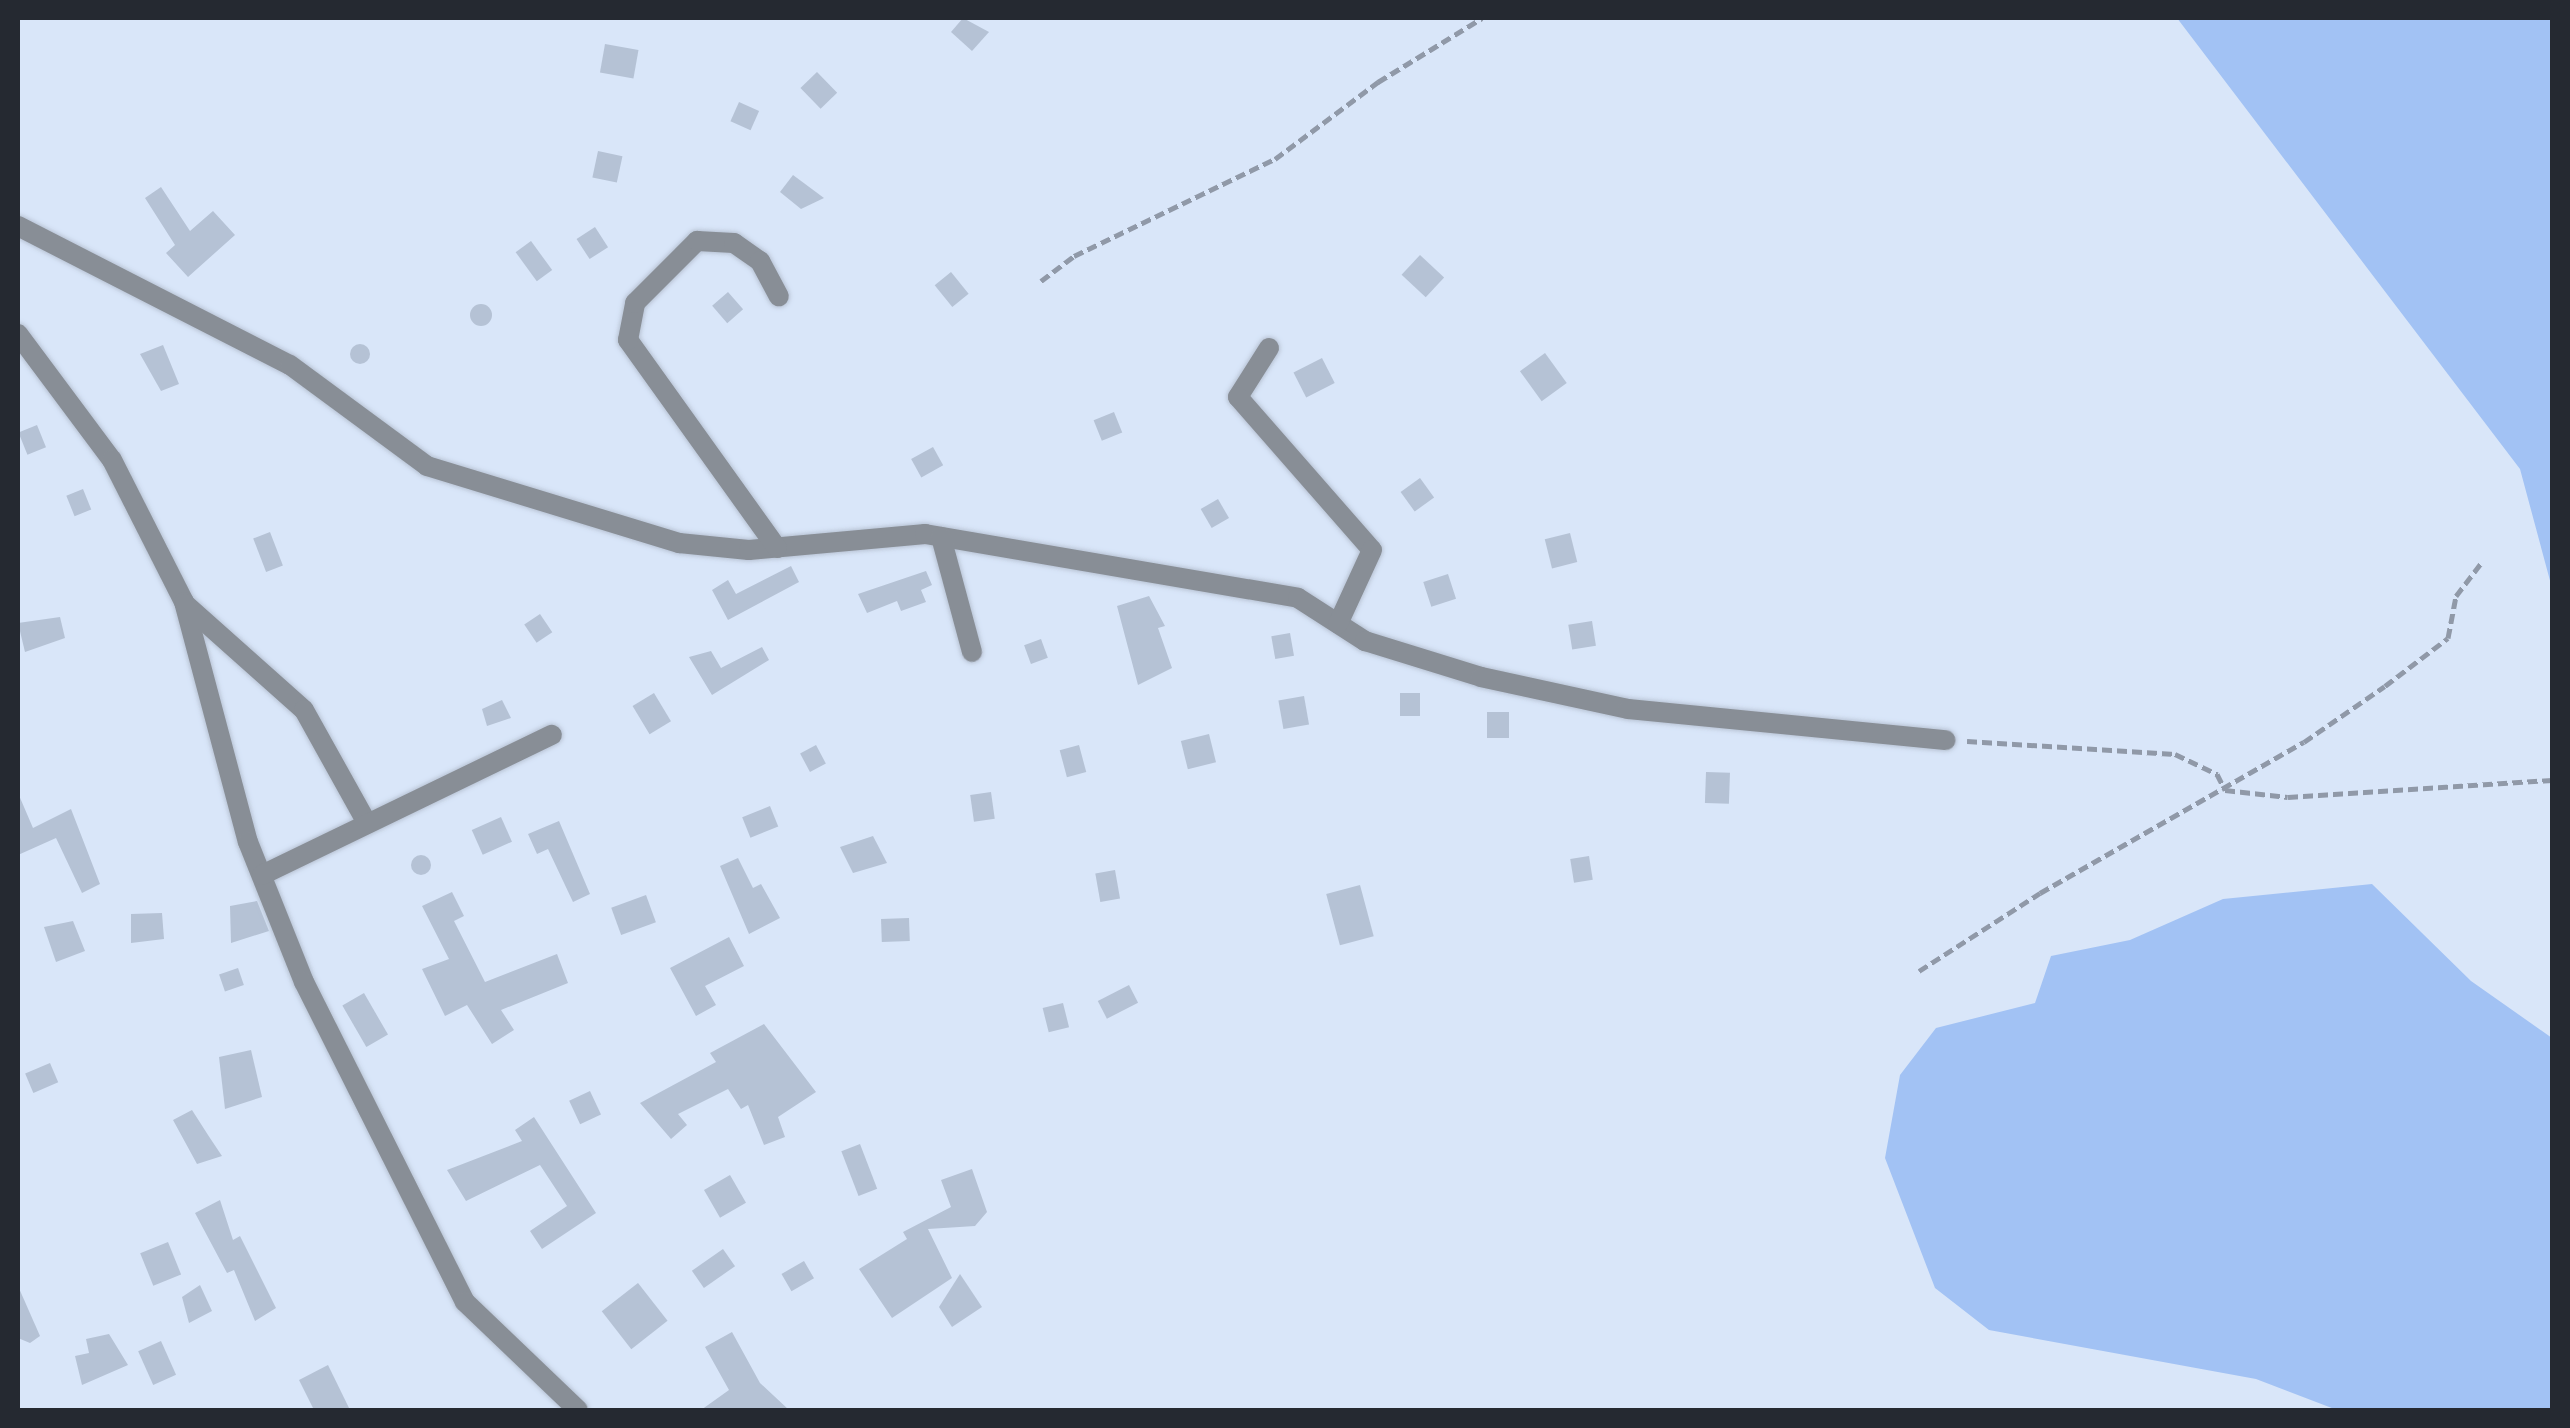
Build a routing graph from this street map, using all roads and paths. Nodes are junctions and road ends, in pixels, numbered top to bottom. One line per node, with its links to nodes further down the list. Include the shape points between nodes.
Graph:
1 (1482, 18): 3 (path, via 1389,74 1275,160 1074,256)
2 (18, 226): 8 (street, via 290,365 427,466 679,543)
3 (1040, 281)
4 (779, 296): 8 (street, via 760,260 734,244 697,242 635,302 628,340)
5 (18, 334): 10 (street, via 112,460)
6 (1269, 348): 11 (street, via 1238,397 1372,550)
7 (941, 537): 8 (street); 11 (street, via 1298,598); 12 (street)
8 (776, 548)
9 (2482, 562): 16 (path, via 2456,596 2448,638)
10 (184, 602): 17 (street, via 304,710); 18 (street)
11 (1338, 624): 14 (street, via 1365,641 1481,677 1628,709)
12 (972, 652)
13 (552, 735): 17 (street)
14 (1944, 740): 16 (path, via 2175,754 2217,774)
15 (2552, 780): 16 (path, via 2319,797)
16 (2225, 790): 19 (path, via 2040,893)
17 (367, 823): 18 (street)
18 (262, 876): 20 (street, via 304,982 465,1302)
19 (1919, 971)
20 (578, 1410)

